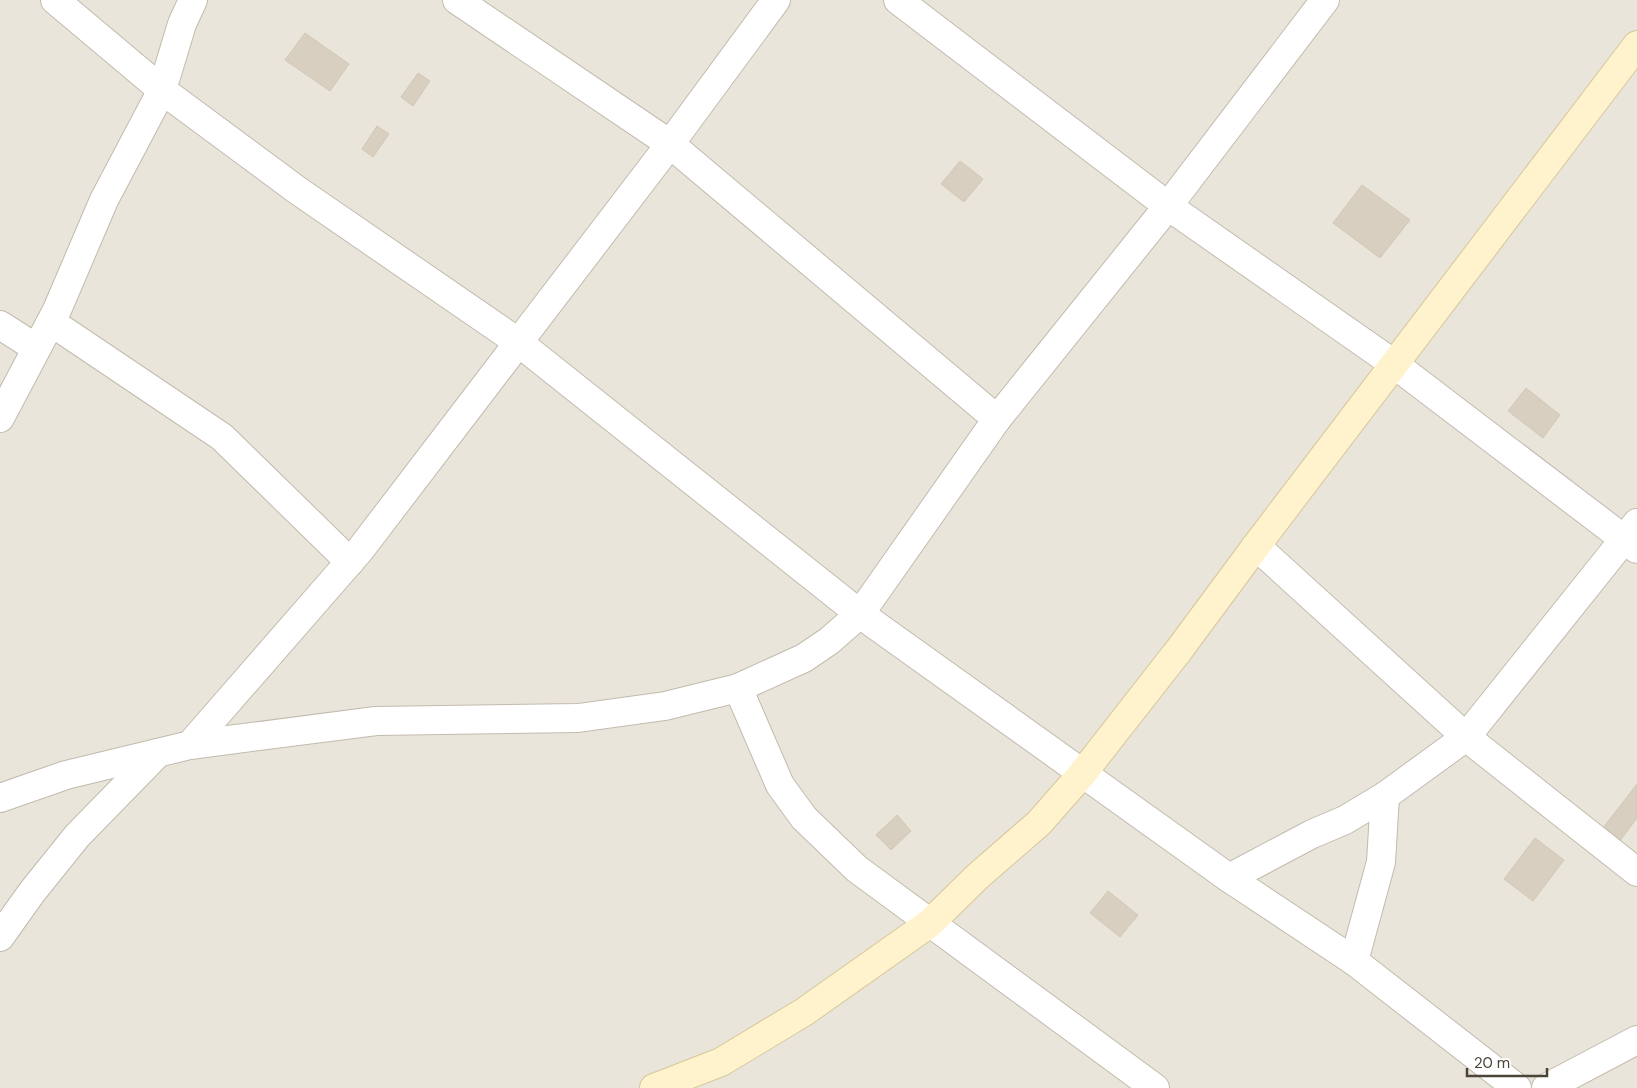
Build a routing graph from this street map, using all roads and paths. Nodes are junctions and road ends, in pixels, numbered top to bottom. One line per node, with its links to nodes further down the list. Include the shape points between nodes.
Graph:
1 (55, 0): 8 (street)
2 (193, 0): 8 (street, via 182,24)
3 (458, 0): 9 (street)
4 (776, 0): 9 (street)
5 (898, 0): 10 (street)
6 (1318, 2): 10 (street)
7 (1637, 45): 15 (main road)
8 (162, 90): 11 (street, via 104,200); 13 (street, via 297,190)
9 (670, 144): 13 (street); 17 (street)
10 (1168, 206): 15 (street); 17 (street)
11 (50, 322): 14 (street); 20 (street, via 222,437)
12 (0, 325): 14 (street)
13 (518, 342): 20 (street); 21 (street)
14 (36, 348): 16 (street)
15 (1394, 364): 18 (street); 19 (main road)
16 (0, 418)
17 (997, 419): 21 (street)
18 (1633, 537): 23 (street)
19 (1256, 546): 23 (street); 26 (main road)
20 (350, 562): 24 (street)
21 (860, 614): 22 (street, via 829,642 804,658); 26 (street)
22 (738, 688): 24 (street, via 665,706 578,718 376,721); 31 (street, via 780,785 804,818 857,869)
23 (1466, 737): 27 (street); 29 (street)
24 (190, 745): 25 (street)
25 (158, 753): 28 (street, via 66,775); 32 (street, via 77,836)
26 (1082, 774): 30 (street); 31 (main road, via 1039,822)
27 (1385, 796): 30 (street, via 1345,820); 33 (street, via 1381,862)
28 (0, 798)
29 (1637, 872)
30 (1229, 878): 33 (street)
31 (930, 923): 35 (main road, via 804,1012 721,1062); 36 (street)
32 (0, 937)
33 (1354, 961): 37 (street)
34 (1637, 1040): 38 (street)
35 (654, 1088)
36 (1156, 1088)
37 (1517, 1088)
38 (1546, 1088)

